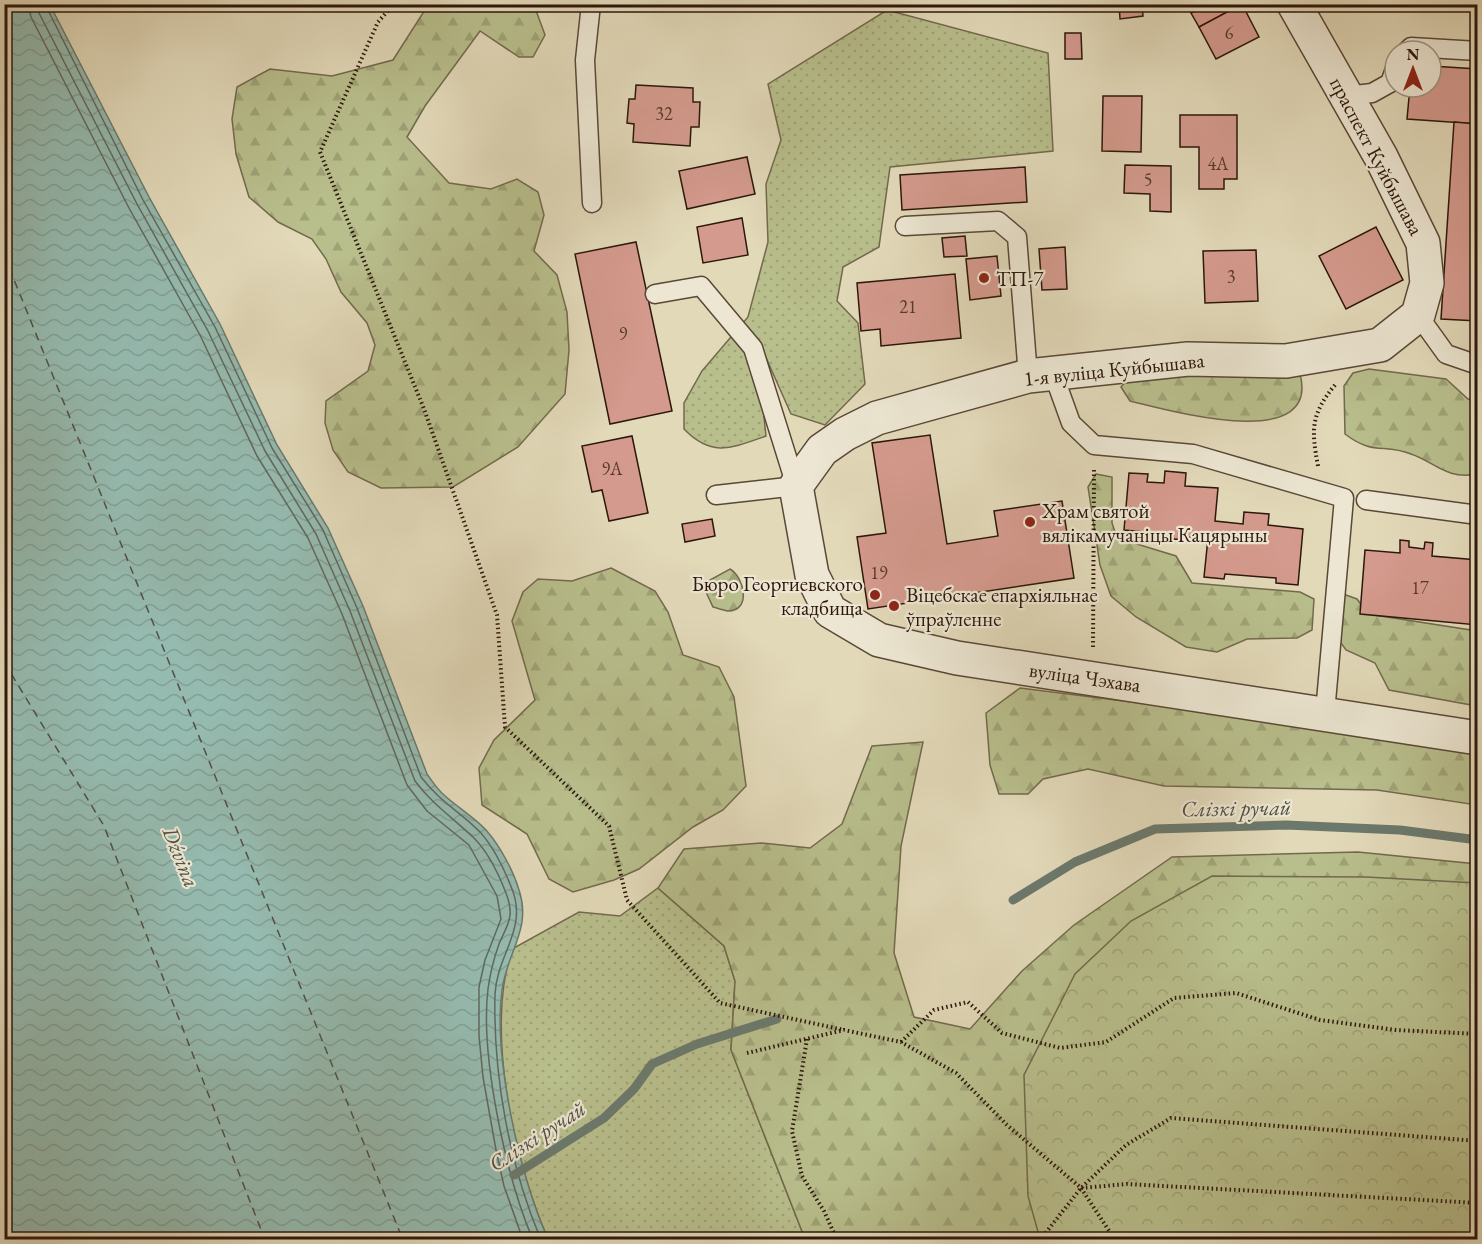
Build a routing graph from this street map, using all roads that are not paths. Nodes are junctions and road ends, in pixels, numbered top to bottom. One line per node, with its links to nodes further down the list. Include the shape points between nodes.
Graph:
1 (591, 4): 7 (lane, via 585,60)
2 (1294, 4): 6 (street, праспект Куйбышава)
3 (1443, 49): 4 (lane)
4 (1478, 51)
5 (1383, 87): 6 (lane, via 1372,93)
6 (1347, 96): 10 (street, праспект Куйбышава, via 1423,243 1427,283)
7 (592, 202)
8 (904, 226): 12 (lane, via 998,220 1017,237)
9 (655, 294): 13 (lane, via 701,286 753,348)
10 (1418, 315): 11 (lane, via 1446,354); 12 (street, 1-я вуліца Куйбышава, via 1380,345 1286,361 1188,359)
11 (1478, 366)
12 (1040, 375): 13 (street, 1-я вуліца Куйбышава, via 877,418 822,450); 17 (lane, via 1071,423 1094,445 1193,454 1344,498)
13 (796, 486): 14 (lane); 17 (street, вуліца Чэхава, via 812,575 830,611 879,640 957,658)
14 (716, 495)
15 (1366, 500): 16 (lane)
16 (1478, 514)
17 (1325, 713): 18 (street, вуліца Чэхава)
18 (1478, 738)

